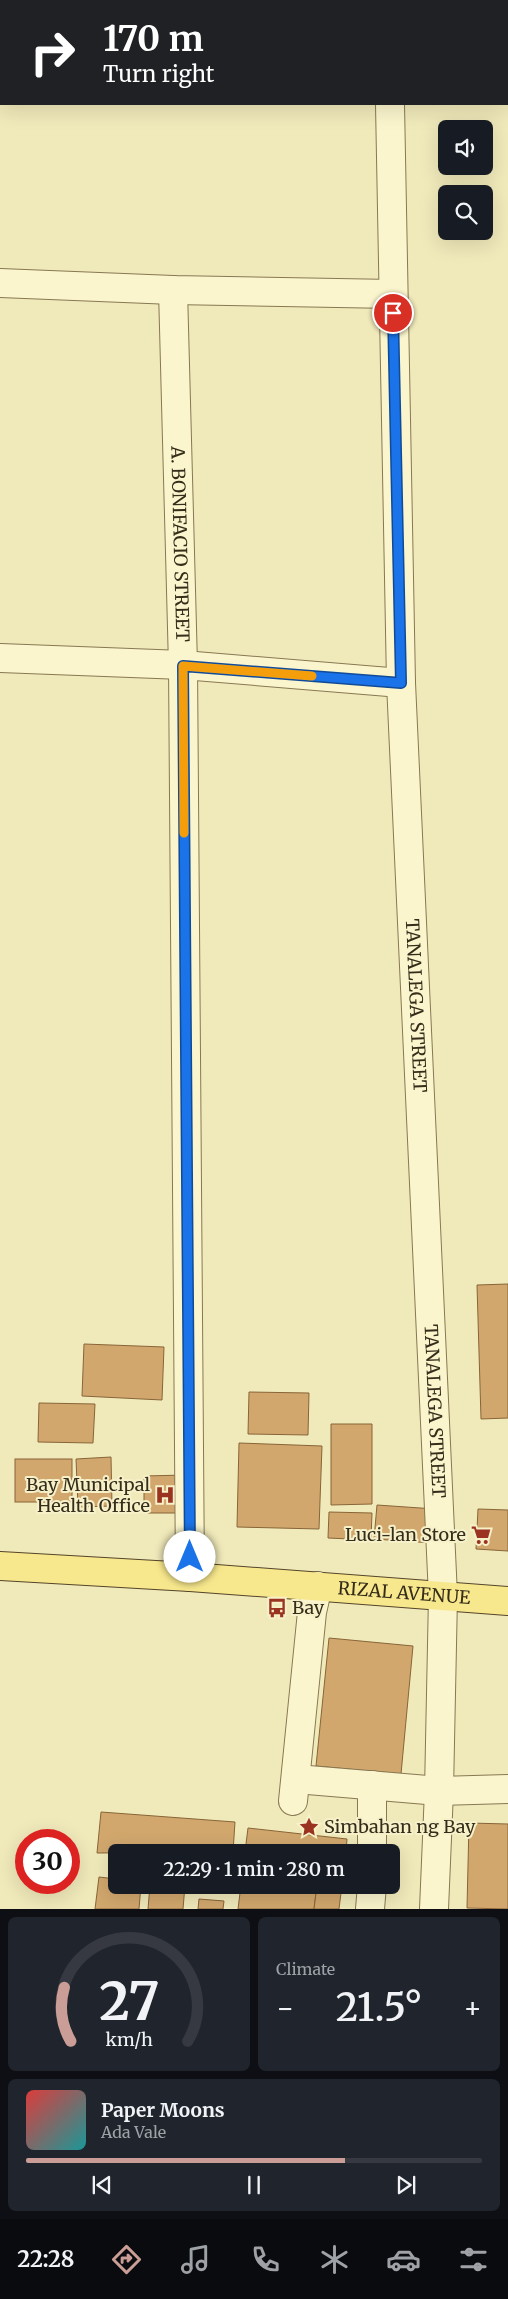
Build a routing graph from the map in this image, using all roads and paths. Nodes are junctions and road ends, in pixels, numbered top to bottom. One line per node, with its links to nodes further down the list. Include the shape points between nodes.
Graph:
1 (390, 105): 4 (street, TANALEGA STREET)
2 (0, 283): 3 (street)
3 (173, 290): 4 (street); 6 (street, A. BONIFACIO STREET)
4 (393, 294): 7 (street, TANALEGA STREET)
5 (0, 658): 6 (street)
6 (183, 666): 7 (street); 9 (street, A. BONIFACIO STREET)
7 (401, 683): 11 (street, TANALEGA STREET)
8 (0, 1566): 9 (main road, RIZAL AVENUE)
9 (190, 1577): 10 (main road, RIZAL AVENUE)
10 (318, 1586): 11 (main road, RIZAL AVENUE); 13 (street, via 312,1612 294,1790)
11 (443, 1596): 12 (main road, RIZAL AVENUE); 15 (street, TANALEGA STREET)
12 (508, 1601)
13 (372, 1785): 15 (street); 16 (street)
14 (508, 1789): 15 (street)
15 (439, 1791): 19 (street, TANALEGA STREET)
16 (372, 1844)
17 (371, 1894): 18 (street)
18 (370, 1909)
19 (434, 1909)

